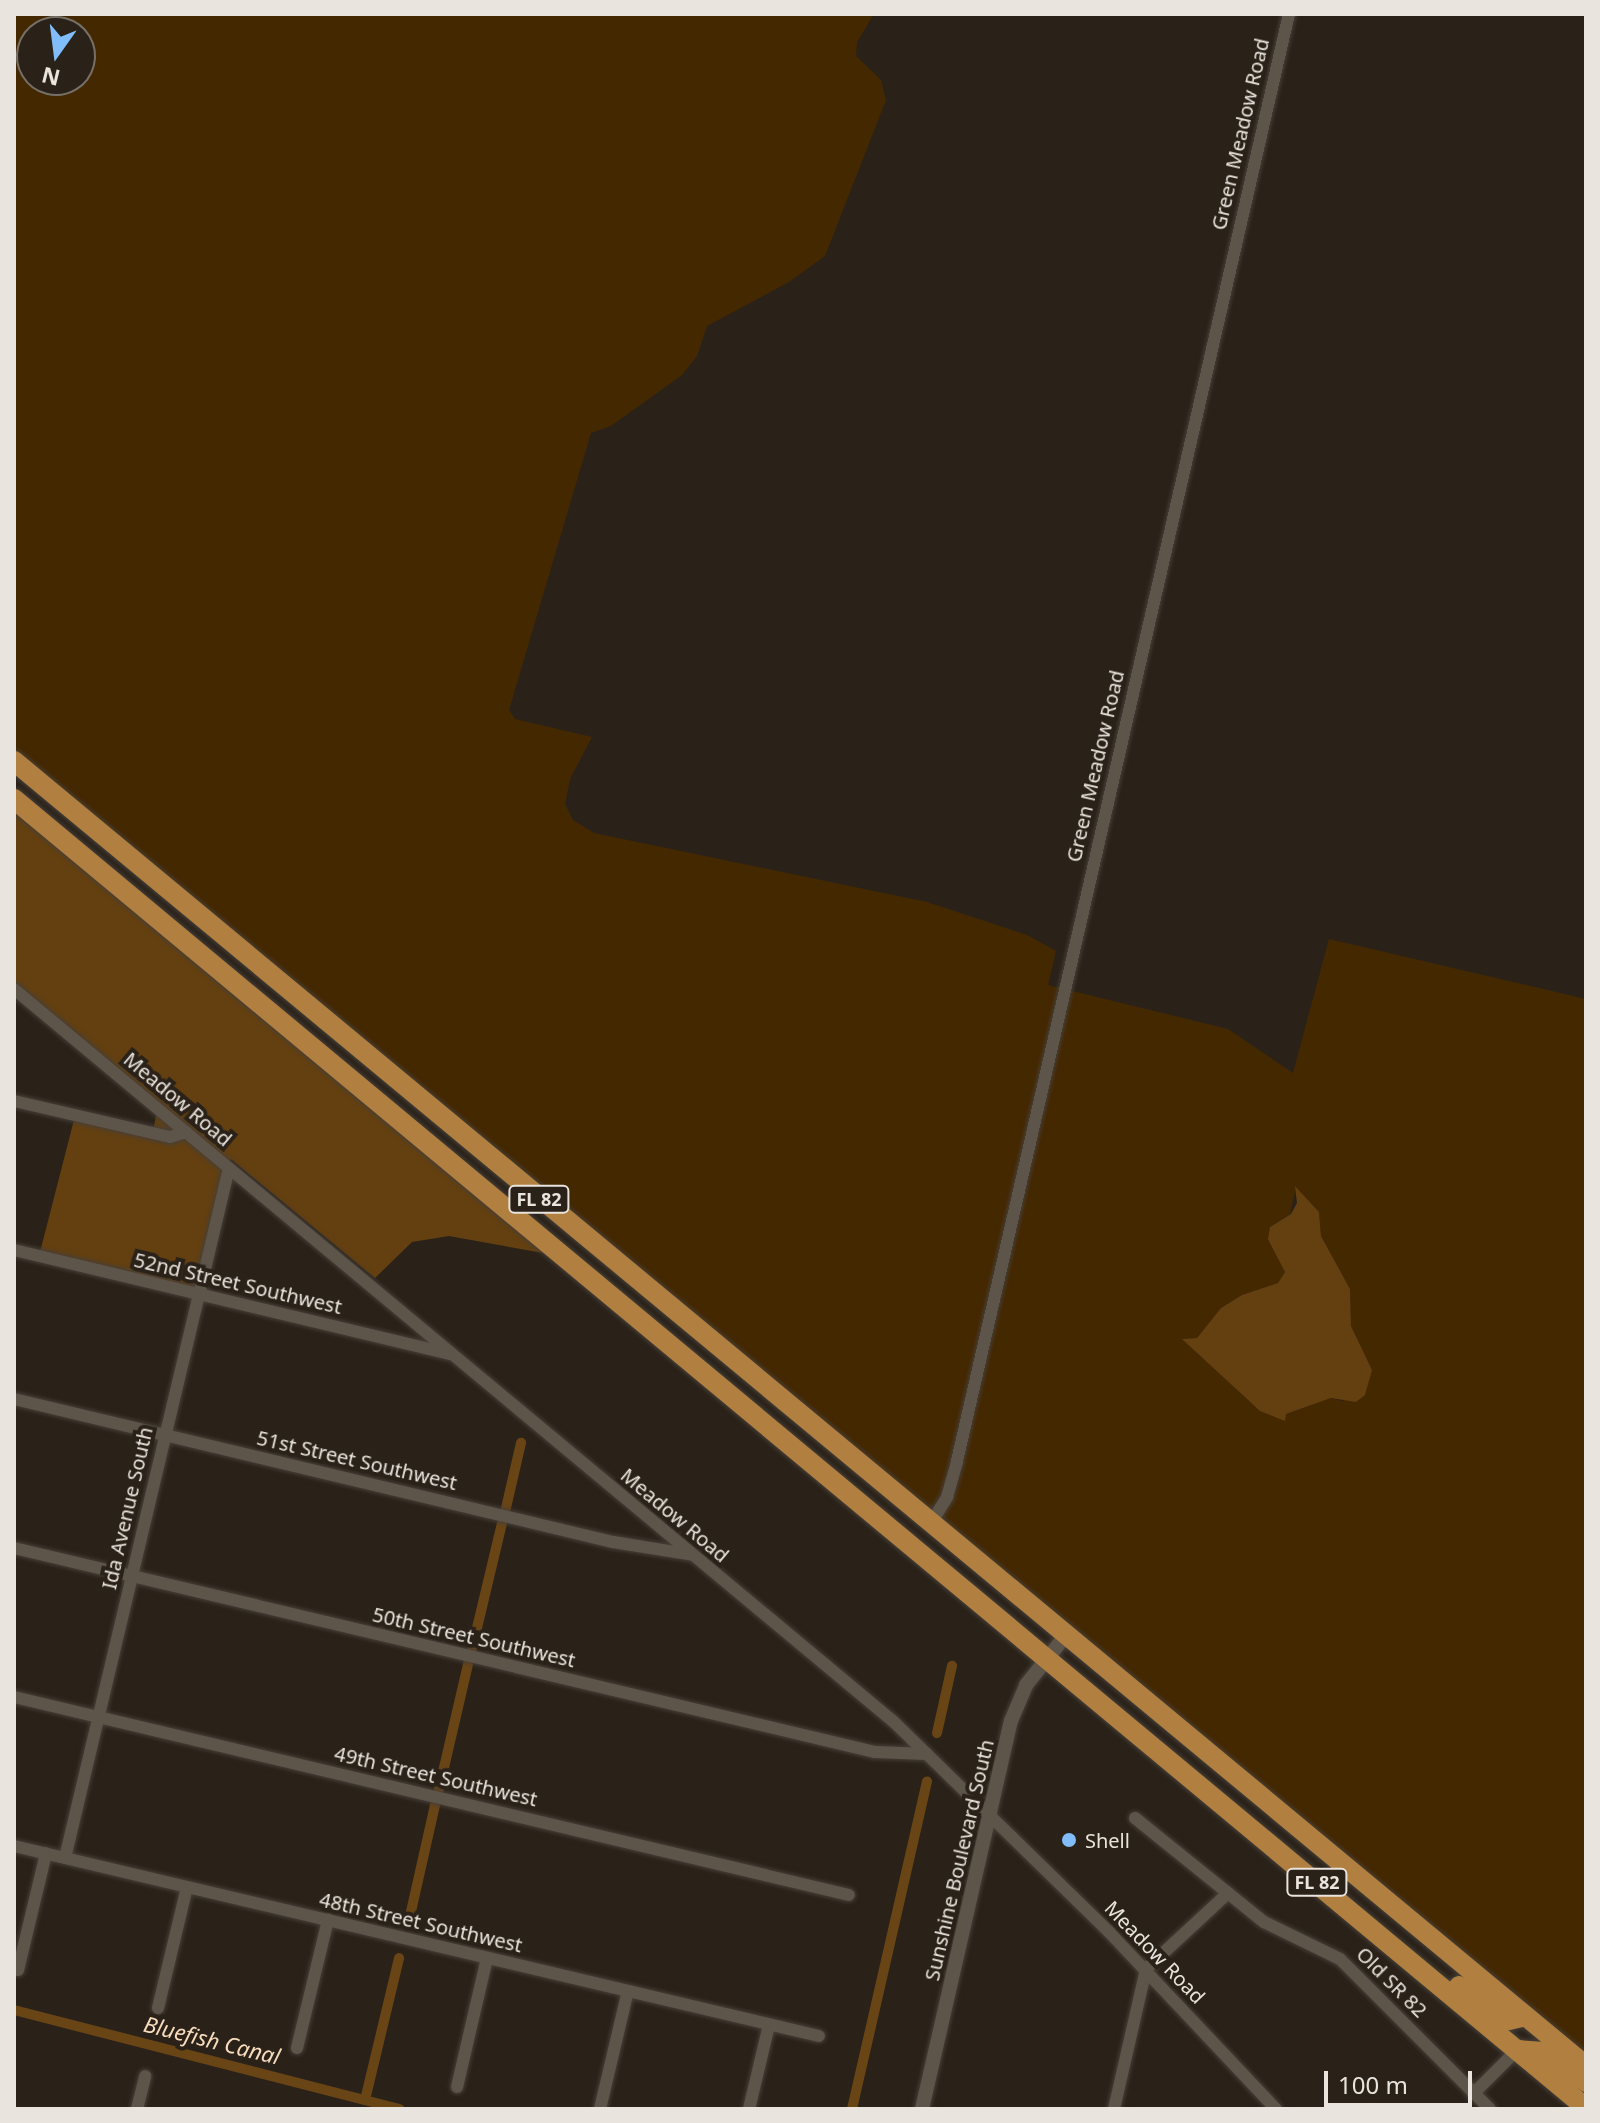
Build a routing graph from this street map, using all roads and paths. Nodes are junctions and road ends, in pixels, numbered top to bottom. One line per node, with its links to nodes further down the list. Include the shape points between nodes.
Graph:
1 (1289, 14): 13 (street, Green Meadow Road, via 957,1461 947,1497)
2 (14, 761): 13 (highway, FL 82)
3 (14, 799): 18 (highway, FL 82)
4 (14, 989): 6 (street, Meadow Road)
5 (14, 1101): 6 (street, via 170,1137)
6 (186, 1132): 7 (street, Meadow Road)
7 (229, 1168): 9 (street, Ida Avenue South); 10 (street, Meadow Road)
8 (14, 1250): 9 (street, 52nd Street Southwest)
9 (198, 1294): 10 (street, 52nd Street Southwest); 12 (street, Ida Avenue South)
10 (453, 1355): 15 (street, Meadow Road)
11 (14, 1399): 12 (street, 51st Street Southwest)
12 (165, 1435): 15 (street, 51st Street Southwest, via 613,1542); 16 (street, Ida Avenue South)
13 (931, 1523): 17 (highway, FL 82)
14 (14, 1548): 16 (street, 50th Street Southwest)
15 (693, 1555): 21 (street, Meadow Road)
16 (131, 1576): 20 (street, Ida Avenue South); 21 (street, 50th Street Southwest, via 875,1752)
17 (1066, 1635): 18 (street, Sunshine Boulevard South); 37 (highway, FL 82)
18 (1047, 1659): 22 (street, Sunshine Boulevard South, via 1015,1708); 30 (highway, FL 82)
19 (14, 1697): 20 (street, 49th Street Southwest)
20 (98, 1717): 26 (street, Ida Avenue South); 29 (street, 49th Street Southwest)
21 (927, 1754): 22 (street, Meadow Road)
22 (990, 1815): 33 (street, Meadow Road); 52 (street, Sunshine Boulevard South)
23 (1135, 1818): 28 (street, Old SR 82)
24 (14, 1846): 25 (street, 48th Street Southwest)
25 (46, 1853): 26 (street, 48th Street Southwest); 34 (street)
26 (65, 1858): 27 (street, 48th Street Southwest)
27 (187, 1887): 31 (street, 48th Street Southwest); 36 (street)
28 (1228, 1893): 33 (street); 46 (street, Old SR 82, via 1283,1934 1340,1959)
29 (849, 1895)
30 (1346, 1907): 37 (highway, via 1377,1917 1509,2020); 41 (highway, FL 82)
31 (328, 1920): 32 (street, 48th Street Southwest); 40 (street)
32 (487, 1958): 35 (street, 48th Street Southwest); 45 (street)
33 (1146, 1969): 47 (street, Meadow Road); 53 (street)
34 (18, 1970)
35 (628, 1991): 38 (street, 48th Street Southwest); 50 (street)
36 (158, 2008)
37 (1526, 2016): 42 (highway, FL 82)
38 (769, 2025): 39 (street, 48th Street Southwest); 51 (street)
39 (819, 2036)
40 (297, 2048)
41 (1517, 2050): 44 (highway, via 1544,2052); 46 (street); 48 (highway, FL 82)
42 (1586, 2066)
43 (145, 2076): 49 (street)
44 (1586, 2082)
45 (457, 2087)
46 (1473, 2094): 54 (street, Old SR 82)
47 (1270, 2106)
48 (1586, 2108)
49 (137, 2109)
50 (600, 2109)
51 (749, 2109)
52 (922, 2109)
53 (1114, 2109)
54 (1490, 2109)

